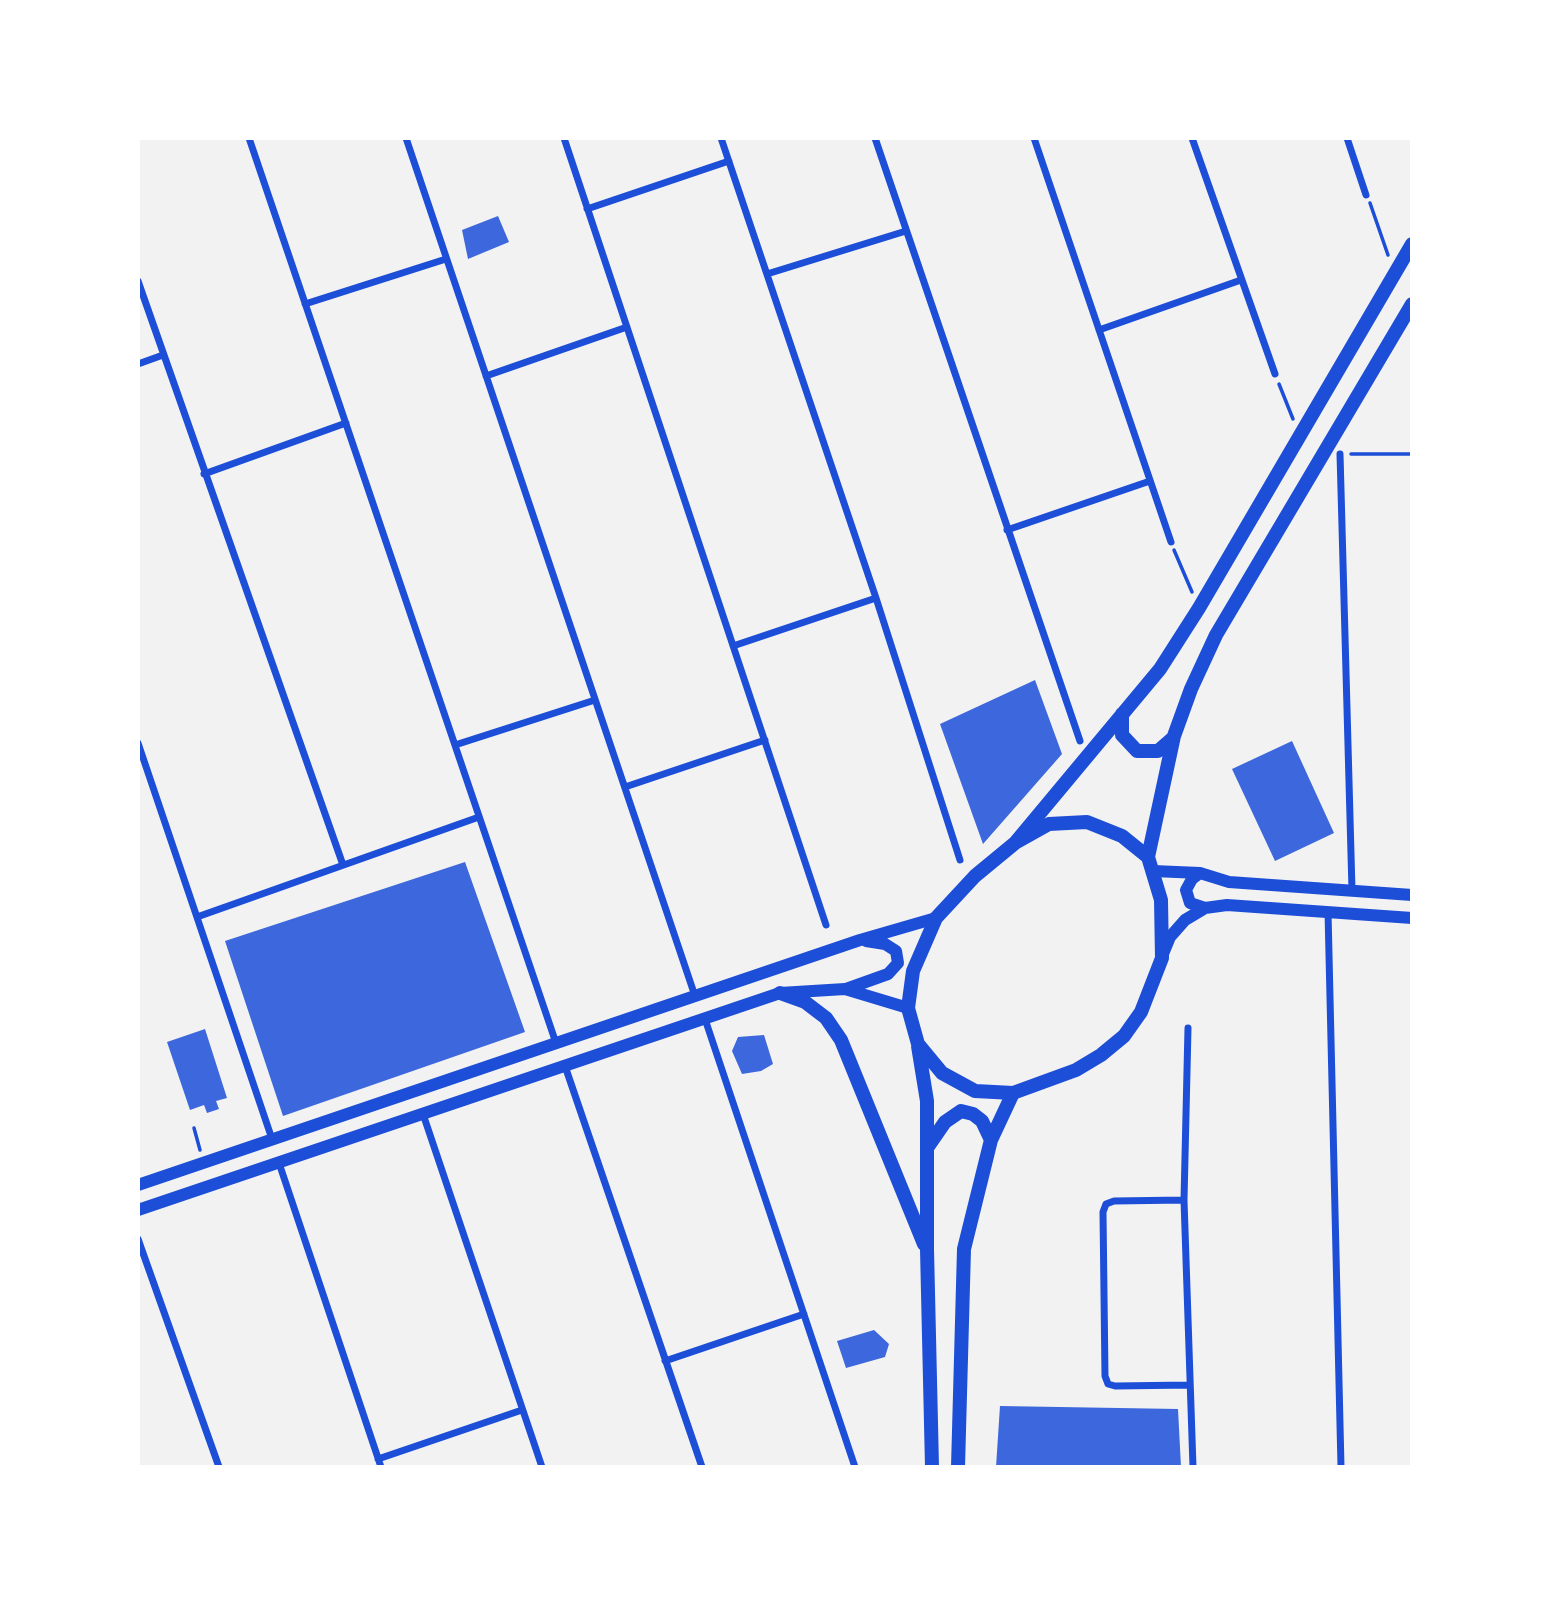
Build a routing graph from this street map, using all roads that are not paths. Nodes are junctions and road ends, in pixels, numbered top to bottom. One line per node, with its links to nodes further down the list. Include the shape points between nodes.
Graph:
1 (249, 138): 18 (street)
2 (406, 138): 14 (street)
3 (564, 138): 11 (street)
4 (721, 138): 9 (street)
5 (875, 138): 12 (street)
6 (1034, 138): 21 (street)
7 (1192, 138): 16 (street)
8 (1347, 138): 10 (street)
9 (729, 162): 11 (street); 15 (street)
10 (1366, 195)
11 (587, 209): 20 (street)
12 (906, 231): 15 (street); 30 (street)
13 (1412, 244): 35 (main road, via 1199,608 1160,669)
14 (446, 258): 18 (street); 25 (street)
15 (767, 274): 32 (street)
16 (1241, 280): 21 (street); 24 (street)
17 (138, 281): 22 (street)
18 (305, 304): 26 (street)
19 (1412, 304): 36 (main road, via 1216,635)
20 (627, 327): 25 (street); 33 (street)
21 (1099, 330): 29 (street)
22 (163, 355): 23 (street); 28 (street)
23 (138, 364)
24 (1275, 374)
25 (486, 376): 34 (street)
26 (346, 423): 28 (street); 40 (street)
27 (1340, 454): 48 (street)
28 (204, 474): 46 (street)
29 (1150, 481): 30 (street); 31 (street)
30 (1007, 530): 38 (street)
31 (1171, 542)
32 (876, 598): 33 (street); 44 (street)
33 (733, 646): 37 (street)
34 (595, 700): 40 (street); 41 (street)
35 (1122, 714): 36 (main road, via 1122,735 1137,751 1158,751); 43 (main road)
36 (1174, 736): 45 (main road)
37 (765, 740): 41 (street); 55 (street)
38 (1080, 741)
39 (138, 743): 52 (street)
40 (455, 745): 42 (street)
41 (625, 787): 60 (street)
42 (479, 817): 46 (street); 64 (street)
43 (1015, 843): 45 (main road, via 1049,824 1087,822 1122,836); 53 (main road, via 975,876)
44 (960, 860)
45 (1151, 864): 47 (street); 57 (main road, via 1161,900)
46 (343, 865): 52 (street)
47 (1200, 873): 48 (street, via 1229,882); 50 (street, via 1186,890 1190,903)
48 (1352, 890): 49 (street)
49 (1412, 895)
50 (1205, 908): 51 (street, via 1227,905); 57 (street, via 1177,928)
51 (1328, 912): 54 (street); 92 (street)
52 (197, 917): 71 (street)
53 (936, 918): 56 (street); 61 (main road, via 913,971)
54 (1412, 918)
55 (826, 925)
56 (860, 940): 58 (street, via 885,944 896,951 898,963 888,974); 60 (street)
57 (1162, 958): 67 (main road, via 1141,1012 1124,1036 1076,1070)
58 (845, 989): 59 (street); 61 (street)
59 (780, 993): 62 (street); 79 (main road, via 805,1002 826,1018 841,1040)
60 (695, 996): 64 (street)
61 (908, 1008): 65 (main road)
62 (705, 1018): 66 (street); 80 (street)
63 (1188, 1028): 76 (street)
64 (556, 1043): 68 (street)
65 (918, 1044): 67 (main road, via 942,1073 975,1091); 73 (main road, via 927,1101)
66 (565, 1066): 69 (street); 81 (street)
67 (1013, 1093): 72 (main road)
68 (383, 1102): 70 (street); 71 (street)
69 (423, 1114): 70 (street); 83 (street)
70 (392, 1124): 74 (street)
71 (272, 1139): 75 (street)
72 (991, 1140): 73 (main road, via 982,1121 961,1111 946,1122); 90 (main road, via 964,1249)
73 (928, 1148): 79 (main road)
74 (279, 1163): 77 (street); 84 (street)
75 (138, 1185)
76 (1184, 1200): 82 (street); 82 (street, via 1106,1204 1105,1376 1108,1384 1115,1386)
77 (138, 1210)
78 (138, 1239): 85 (street)
79 (927, 1249): 89 (main road)
80 (804, 1314): 81 (street); 88 (street)
81 (665, 1361): 87 (street)
82 (1190, 1385): 91 (street)
83 (523, 1410): 84 (street); 86 (street)
84 (379, 1463)
85 (219, 1467)
86 (542, 1467)
87 (702, 1467)
88 (855, 1467)
89 (932, 1467)
90 (958, 1467)
91 (1193, 1467)
92 (1341, 1467)

